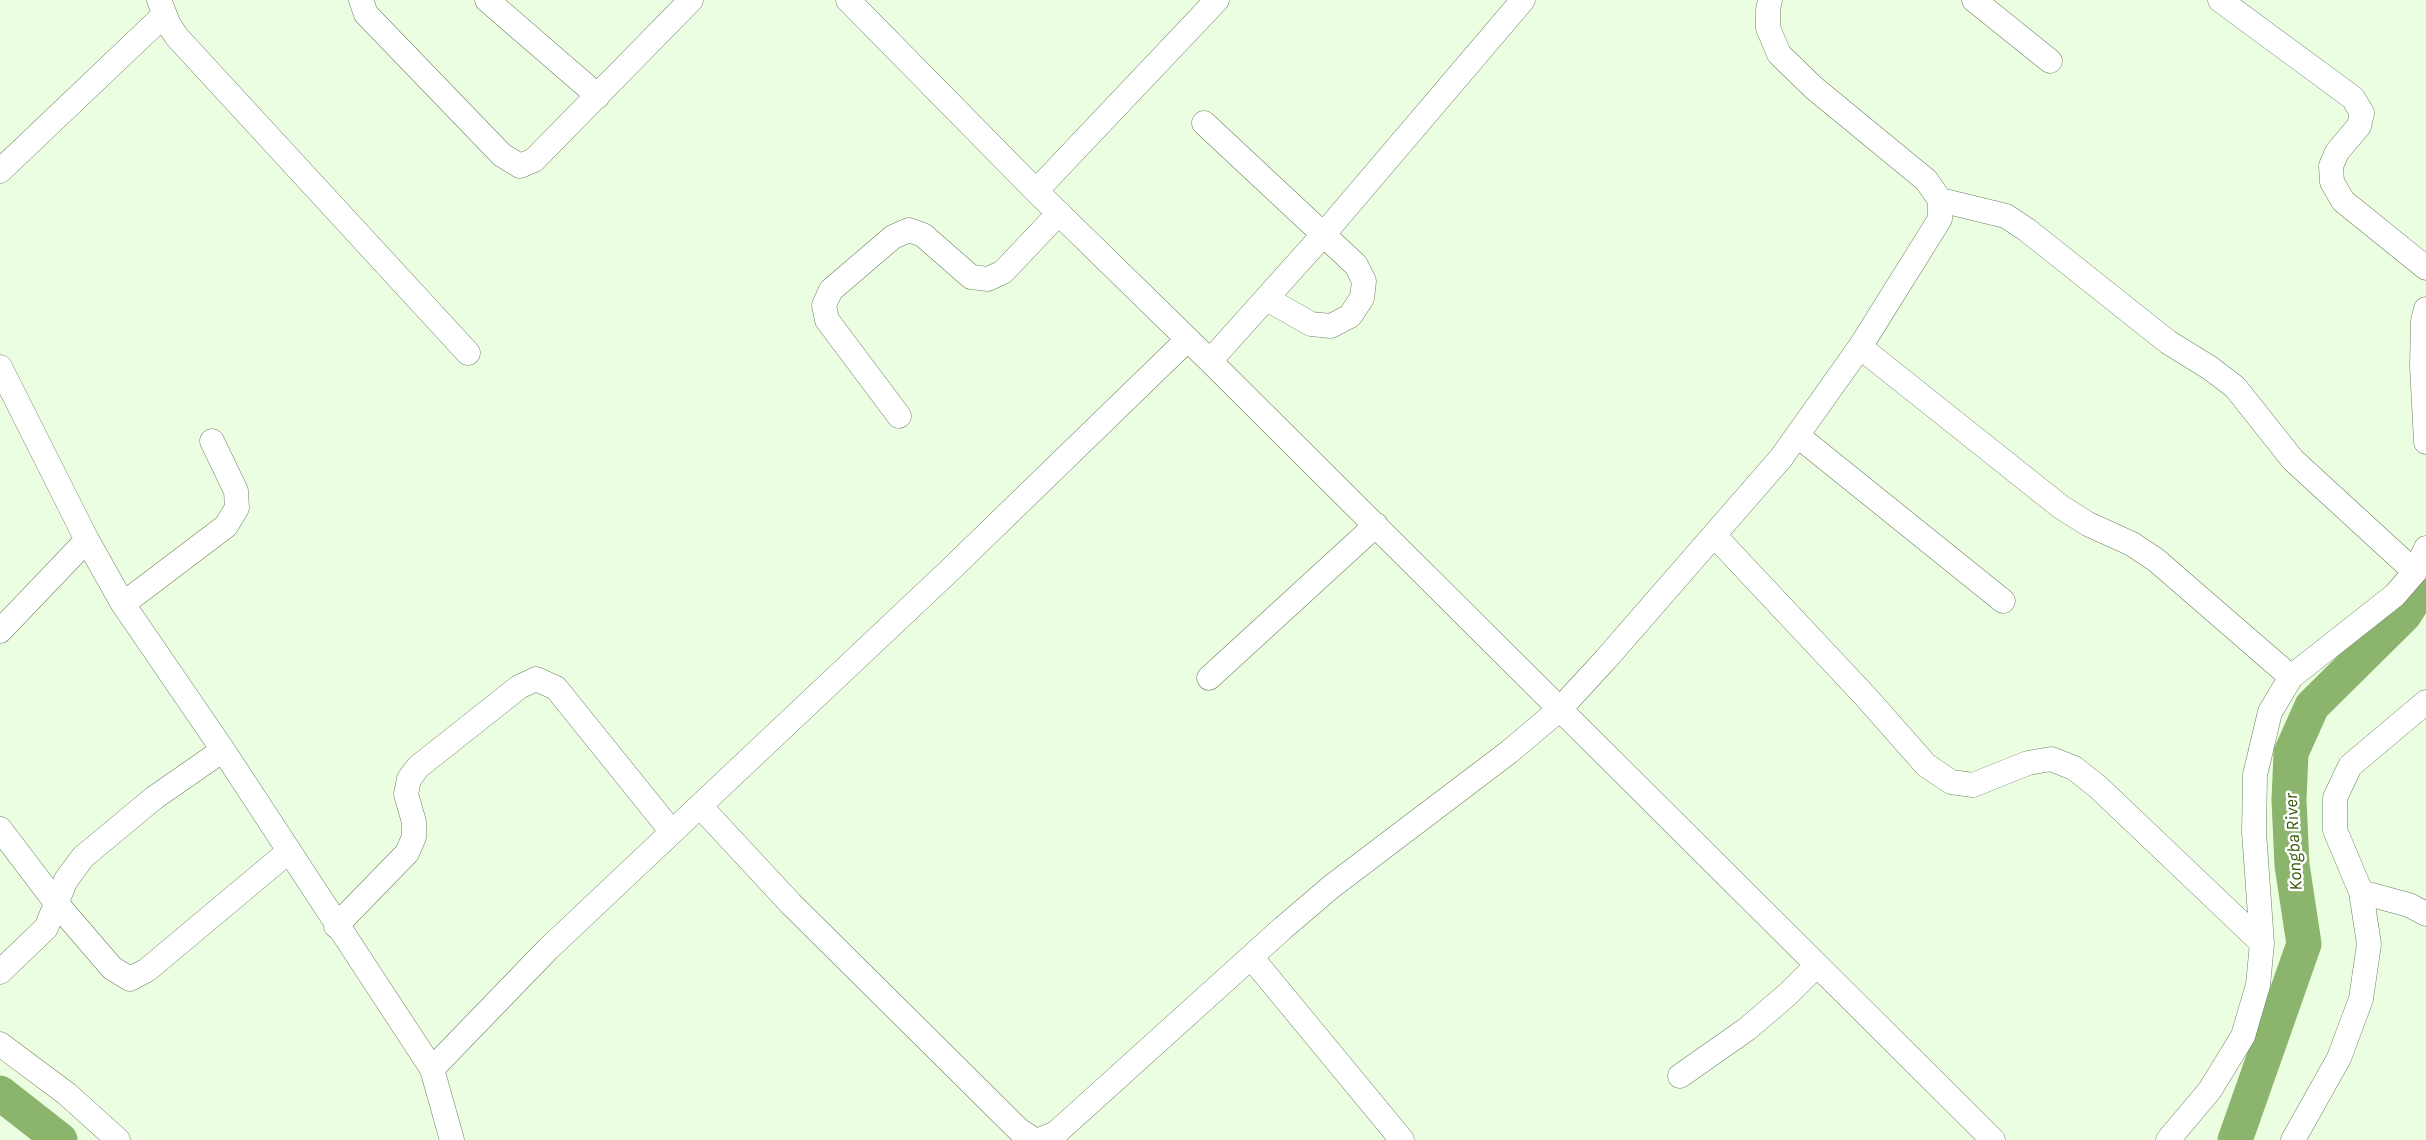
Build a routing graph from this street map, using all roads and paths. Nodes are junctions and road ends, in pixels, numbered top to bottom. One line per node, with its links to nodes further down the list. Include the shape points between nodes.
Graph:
1 (361, 0): 12 (street, via 366,14 386,36 502,155 520,166 534,160)
2 (487, 0): 12 (street)
3 (691, 0): 12 (street)
4 (848, 0): 15 (street)
5 (1217, 0): 15 (street)
6 (1523, 0): 18 (street)
7 (1770, 0): 16 (street, via 1768,28 1779,54 1814,88 1926,180)
8 (1974, 0): 11 (street)
9 (2220, 0): 19 (street, via 2353,98 2362,113 2360,126 2338,152 2331,166 2332,182 2343,201)
10 (162, 7): 14 (street); 24 (street, via 177,37)
11 (2050, 61)
12 (598, 96)
13 (1204, 123): 18 (street)
14 (0, 171)
15 (1036, 191): 17 (street)
16 (1940, 200): 23 (street, via 1940,219); 35 (street, via 2006,216 2168,342 2235,387 2293,460)
17 (1059, 213): 22 (street); 27 (street, via 1003,272 988,279 971,277 923,235 909,230 893,237 831,290 824,305 826,320)
18 (1323, 235): 21 (street); 21 (street, via 1356,265 1364,281 1362,298 1350,316 1331,326)
19 (2426, 268)
20 (2426, 309): 30 (street, via 2422,366)
21 (1253, 315): 25 (street)
22 (1188, 340): 25 (street); 44 (street)
23 (1860, 347): 28 (street); 39 (street, via 2061,507 2156,560)
24 (468, 353)
25 (1210, 361): 31 (street)
26 (0, 366): 33 (street)
27 (899, 416)
28 (1798, 436): 32 (street); 36 (street)
29 (212, 441): 37 (street, via 236,491 237,508 226,526)
30 (2426, 442)
31 (1376, 525): 40 (street); 41 (street)
32 (1714, 535): 41 (street); 52 (street, via 1926,765 1951,782 1973,785 2028,763 2050,759 2074,768)
33 (86, 540): 37 (street); 38 (street)
34 (2426, 548): 35 (street)
35 (2415, 572): 39 (street, via 2395,595)
36 (2003, 600)
37 (123, 604): 43 (street)
38 (0, 631)
39 (2290, 677): 52 (street, via 2270,712 2255,775 2254,832)
40 (1209, 678)
41 (1560, 709): 53 (street, via 1331,888); 54 (street)
42 (2424, 709): 48 (street, via 2350,766 2335,798 2335,830)
43 (223, 750): 47 (street); 49 (street, via 154,798 83,858 66,880)
44 (700, 806): 46 (street); 61 (street, via 804,918 1019,1130)
45 (0, 829): 49 (street)
46 (672, 832): 51 (street, via 556,688 536,679 519,687 418,767 409,780 406,794 414,822 414,837 407,853); 57 (street, via 542,956)
47 (288, 852): 49 (street, via 147,970 130,978 112,968); 51 (street)
48 (2361, 892): 50 (street, via 2409,905); 66 (street, via 2369,944 2361,999 2339,1058)
49 (57, 904): 55 (street, via 46,928)
50 (2426, 914)
51 (336, 926): 57 (street)
52 (2262, 942): 65 (street, via 2258,984 2244,1036 2210,1090)
53 (1251, 957): 62 (street, via 1056,1133); 63 (street)
54 (1817, 965): 58 (street, via 1747,1028); 64 (street)
55 (0, 972)
56 (0, 1044): 59 (street, via 67,1094)
57 (432, 1069): 60 (street)
58 (1680, 1076)
59 (118, 1140)
60 (452, 1140)
61 (1034, 1140)
62 (1039, 1140)
63 (1402, 1140)
64 (1994, 1140)
65 (2168, 1140)
66 (2293, 1140)

